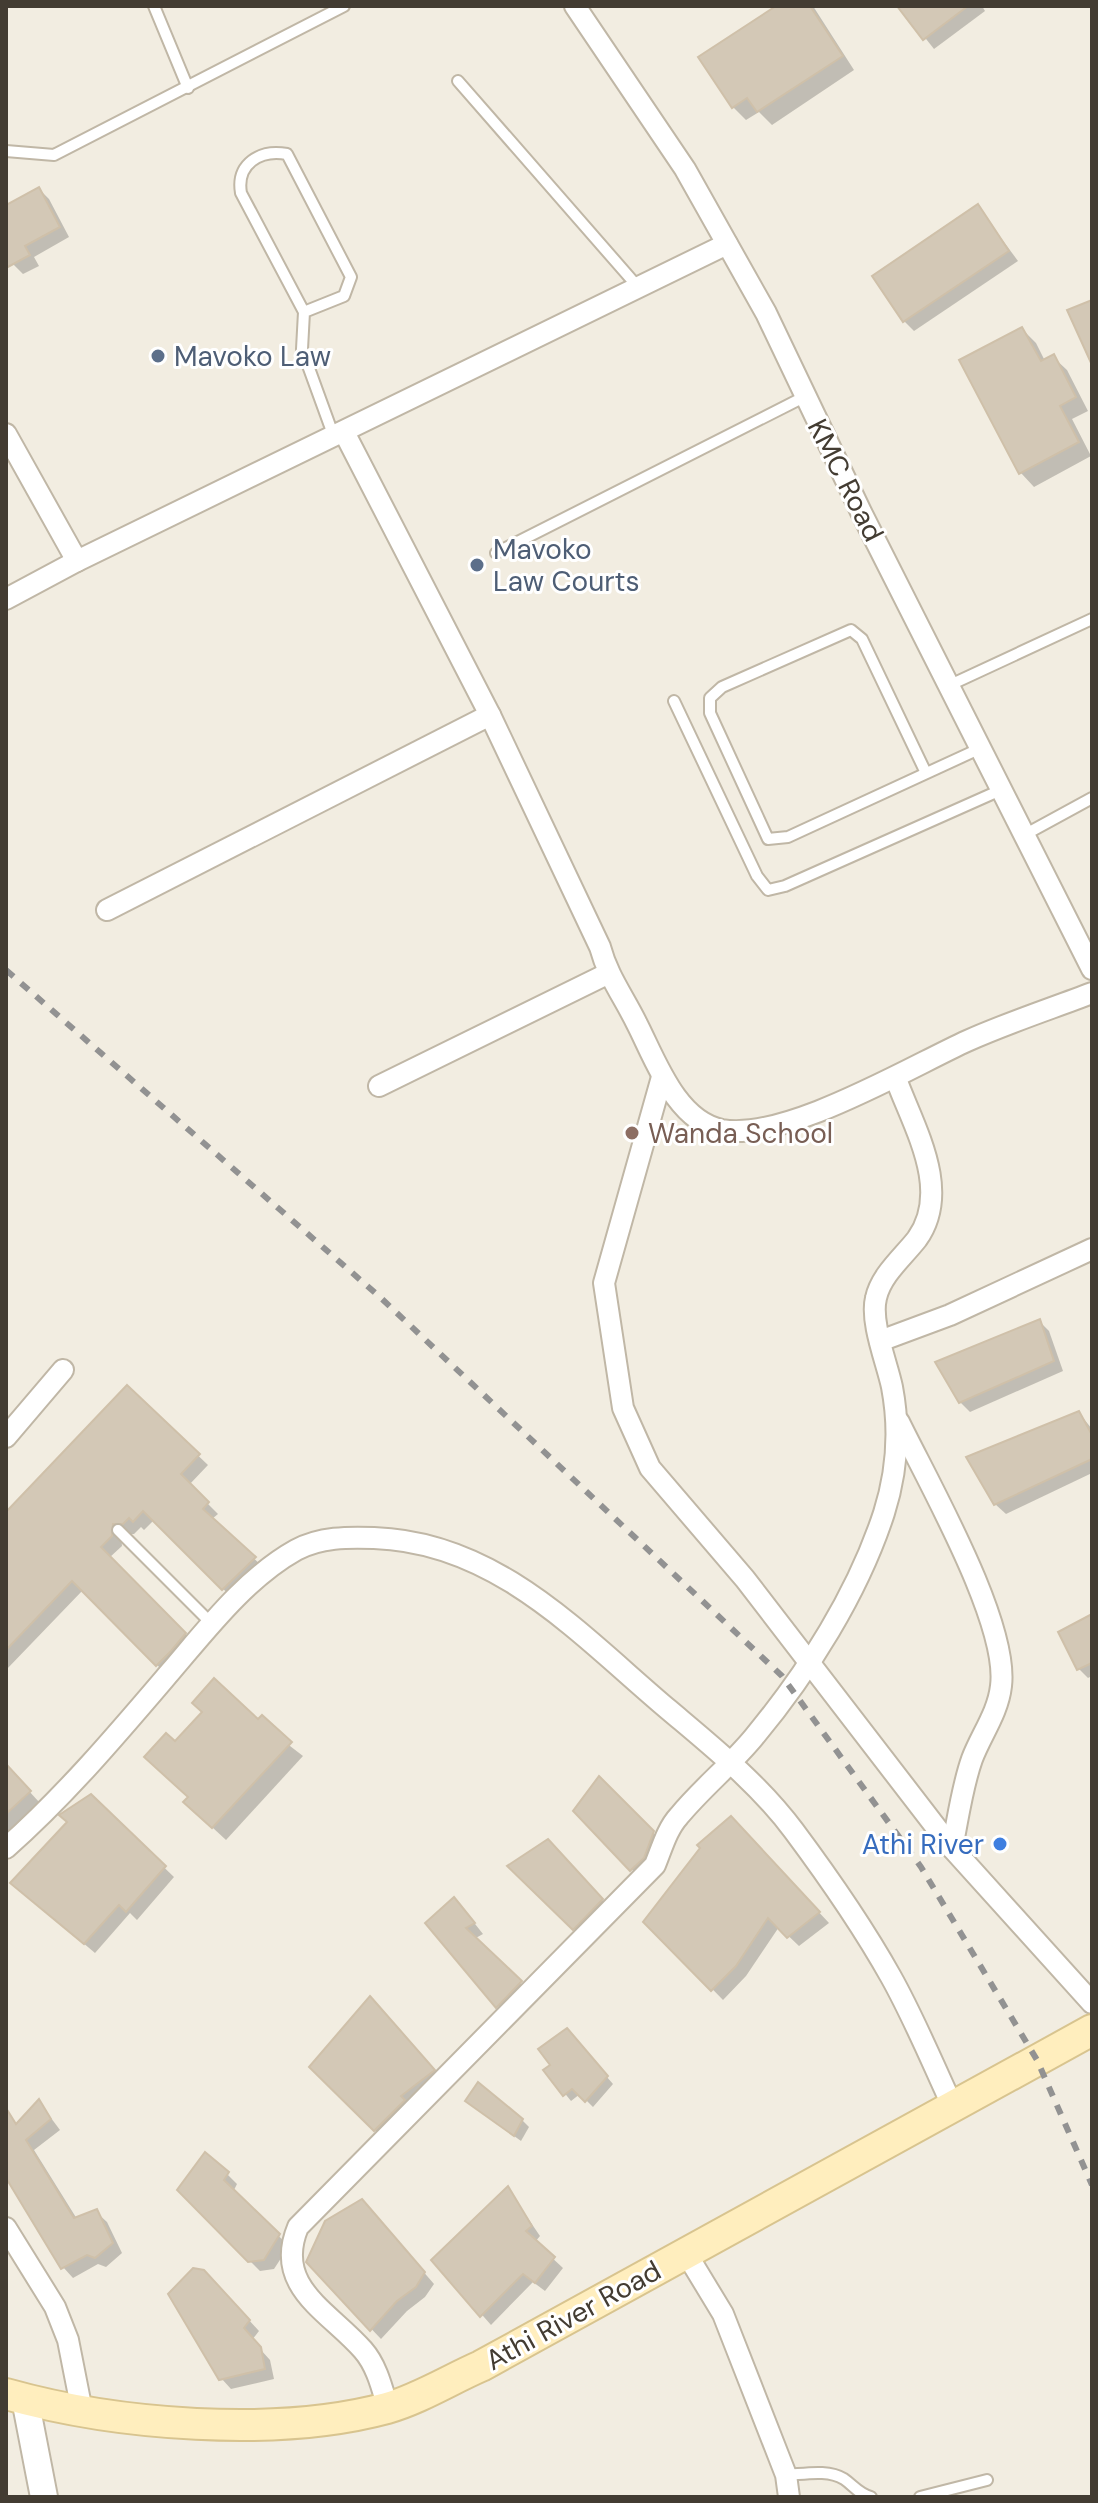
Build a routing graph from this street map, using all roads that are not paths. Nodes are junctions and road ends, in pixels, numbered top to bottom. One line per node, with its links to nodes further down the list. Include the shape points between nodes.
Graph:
1 (154, 6): 5 (lane)
2 (344, 6): 5 (lane)
3 (575, 6): 7 (street, KMC Road, via 685,169)
4 (458, 81): 8 (lane)
5 (188, 88): 6 (lane, via 54,155)
6 (6, 151)
7 (727, 244): 8 (street); 10 (street, KMC Road)
8 (638, 287): 12 (street)
9 (304, 312): 9 (lane, via 241,193 239,180 246,164 270,150 287,154 351,277 344,296); 12 (lane, via 305,363)
10 (804, 397): 13 (lane); 17 (street, KMC Road)
11 (6, 434): 14 (street)
12 (339, 434): 14 (street); 19 (street)
13 (496, 553)
14 (77, 561): 15 (street)
15 (6, 599)
16 (1092, 619): 17 (lane)
17 (950, 685): 20 (street, KMC Road)
18 (674, 701): 22 (lane, via 768,890)
19 (490, 715): 25 (street); 27 (street, via 600,947)
20 (982, 747): 21 (lane); 22 (street, KMC Road)
21 (926, 773): 21 (lane, via 862,639 851,630 722,687 710,698 710,713 768,839 788,837)
22 (1003, 789): 24 (street, KMC Road)
23 (1092, 798): 24 (lane)
24 (1026, 834): 26 (street, KMC Road)
25 (107, 910)
26 (1092, 969)
27 (607, 974): 29 (street); 31 (street)
28 (1092, 993): 30 (street, via 967,1041)
29 (662, 1077): 30 (street, via 694,1114 720,1129 737,1130 785,1121); 39 (street, via 604,1283 623,1408 650,1468)
30 (896, 1079): 33 (street, via 929,1168 933,1200 923,1230 875,1299)
31 (379, 1086)
32 (1092, 1249): 33 (street, via 950,1315)
33 (880, 1341): 35 (street)
34 (63, 1370): 36 (street)
35 (897, 1420): 39 (street, via 884,1512 844,1602); 42 (street, via 957,1539 1002,1661 1001,1687 972,1760)
36 (6, 1437)
37 (118, 1530): 38 (lane)
38 (212, 1624): 40 (street, via 268,1568 319,1541 387,1538 450,1551 501,1573 538,1599); 41 (street, via 102,1752)
39 (809, 1661): 40 (street); 42 (street)
40 (732, 1763): 45 (street, via 793,1829 862,1930 892,1978); 49 (street, via 678,1817 655,1865 298,2227 289,2249 297,2283 363,2350)
41 (6, 1848)
42 (952, 1848): 43 (street)
43 (1092, 2003)
44 (1092, 2030): 45 (main road, Athi River Road)
45 (952, 2105): 47 (main road, Athi River Road)
46 (6, 2228): 50 (street, via 55,2307 68,2340)
47 (686, 2253): 49 (main road, Athi River Road, via 481,2366); 51 (street, via 723,2314)
48 (15, 2397): 50 (main road, Athi River Road); 53 (street)
49 (388, 2408): 50 (main road, Athi River Road, via 308,2422 181,2422)
50 (82, 2411)
51 (786, 2475): 54 (street); 55 (lane, via 825,2473)
52 (987, 2480): 56 (lane)
53 (44, 2497)
54 (789, 2497)
55 (871, 2497)
56 (920, 2497)

